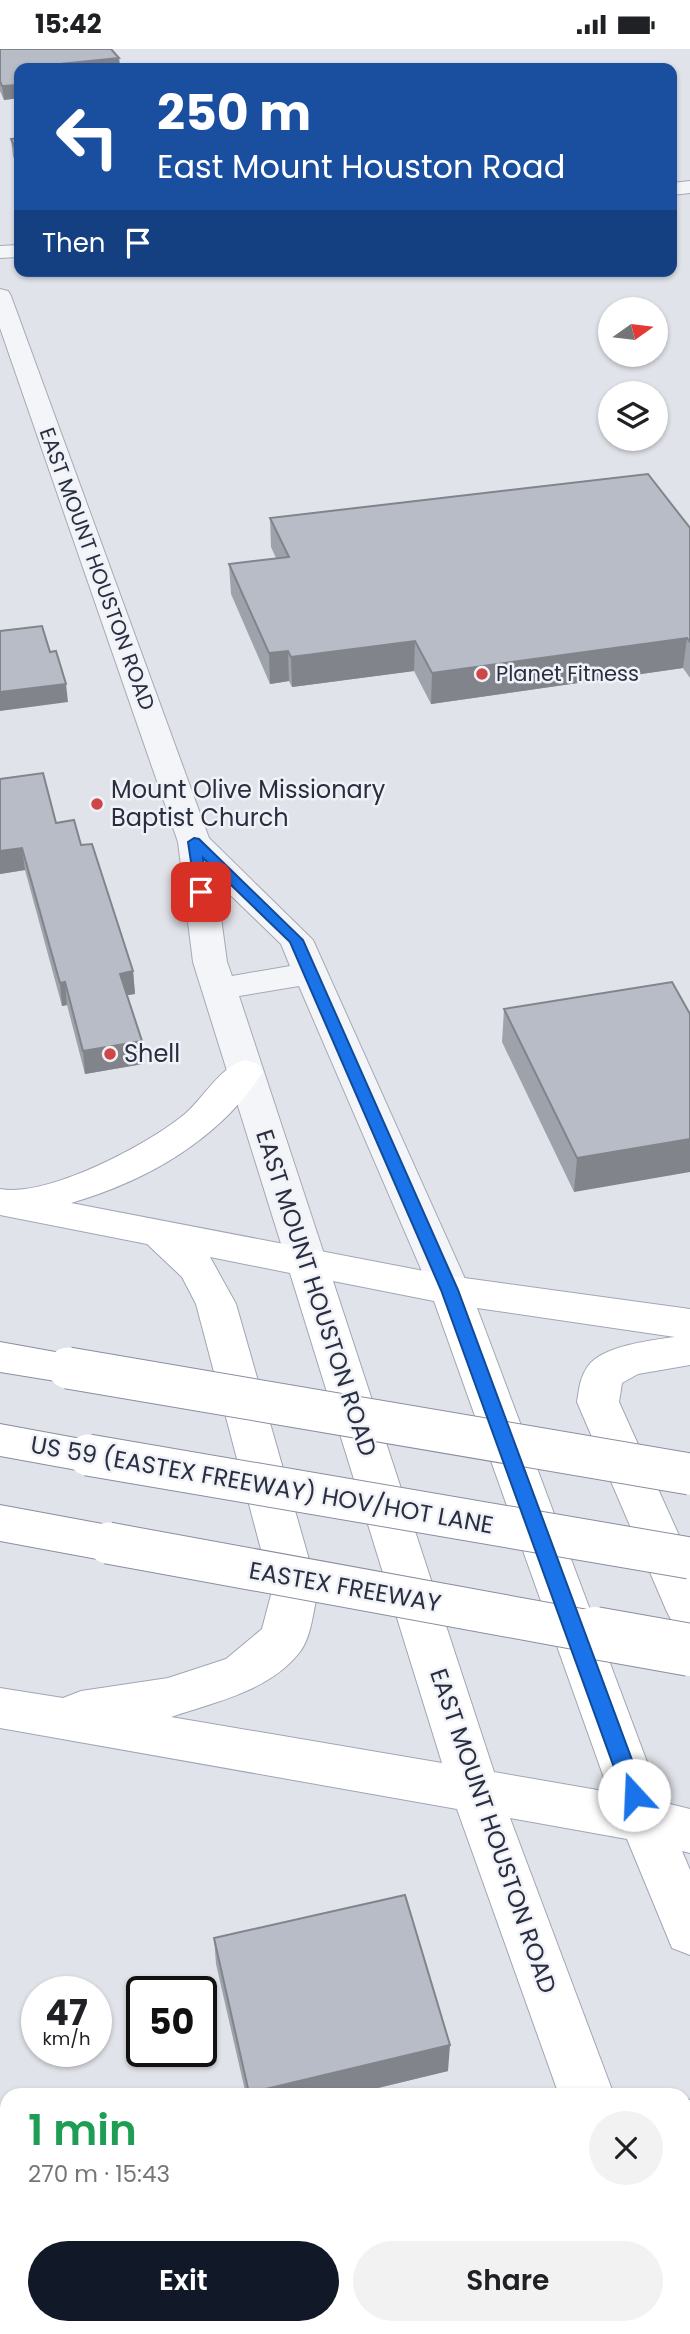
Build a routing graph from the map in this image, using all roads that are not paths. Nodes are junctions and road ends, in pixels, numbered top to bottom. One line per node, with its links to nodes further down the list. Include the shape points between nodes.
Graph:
1 (0, 296): 2 (street, EAST MOUNT HOUSTON ROAD)
2 (194, 842): 3 (street, EAST MOUNT HOUSTON ROAD, via 296,940); 4 (street, EAST MOUNT HOUSTON ROAD, via 209,962)
3 (310, 973): 4 (street); 9 (street, EAST MOUNT HOUSTON ROAD)
4 (219, 989): 5 (street, EAST MOUNT HOUSTON ROAD)
5 (245, 1072): 6 (main road, via 197,1123 136,1162 49,1197); 8 (street, EAST MOUNT HOUSTON ROAD)
6 (4, 1203): 7 (main road)
7 (159, 1233): 8 (main road); 20 (main road, via 197,1268 216,1304 295,1591 283,1639 242,1673 168,1698)
8 (307, 1263): 9 (main road); 21 (main road, EAST MOUNT HOUSTON ROAD)
9 (450, 1290): 10 (main road); 22 (main road, EAST MOUNT HOUSTON ROAD)
10 (690, 1324)
11 (690, 1350): 17 (main road, via 613,1368 604,1375 598,1402)
12 (0, 1357): 14 (main road, bridge)
13 (0, 1440): 16 (main road, US 59 (EASTEX FREEWAY) HOV/HOT LANE, bridge)
14 (690, 1474)
15 (0, 1523): 18 (main road, EASTEX FREEWAY, bridge)
16 (690, 1558)
17 (690, 1612)
18 (690, 1650)
19 (0, 1708): 20 (main road)
20 (47, 1716): 21 (main road)
21 (475, 1791): 22 (main road); 24 (main road, EAST MOUNT HOUSTON ROAD)
22 (667, 1826): 23 (main road, EAST MOUNT HOUSTON ROAD)
23 (690, 1931)
24 (584, 2088)

